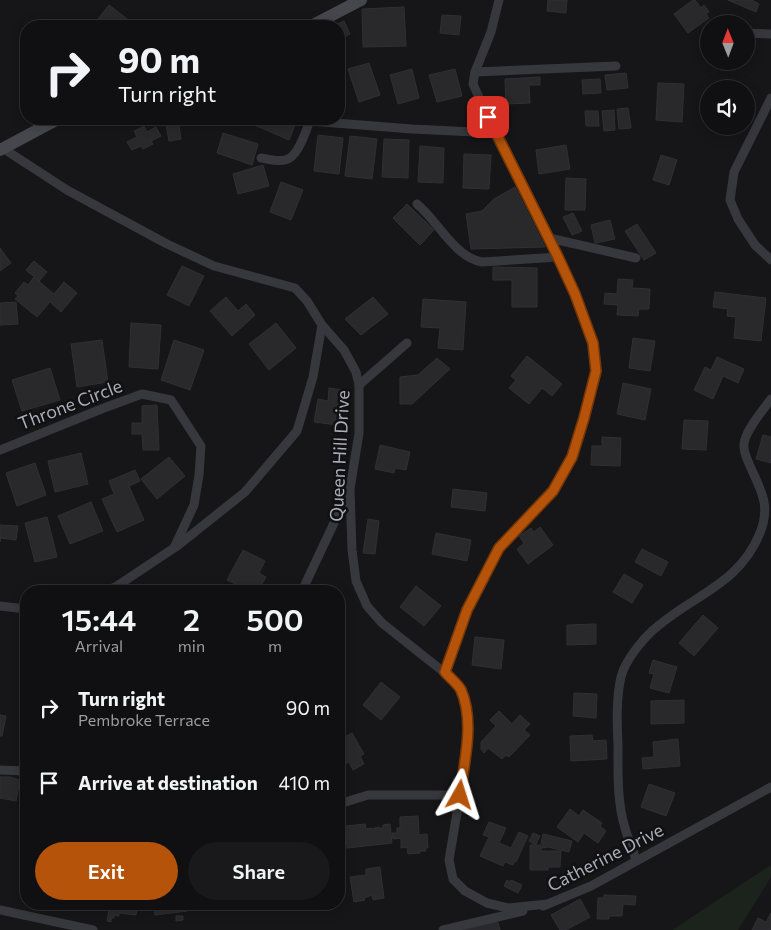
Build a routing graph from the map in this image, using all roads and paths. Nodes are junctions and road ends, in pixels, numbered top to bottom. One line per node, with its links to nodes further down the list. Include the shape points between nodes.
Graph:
1 (361, 0): 3 (main road)
2 (499, 0): 7 (street, via 491,32)
3 (323, 20)
4 (755, 33): 5 (street)
5 (771, 34)
6 (616, 66): 7 (street)
7 (475, 72): 12 (street, via 473,84)
8 (771, 98): 19 (street, via 734,172 730,200 751,239)
9 (345, 123): 12 (street)
10 (47, 125): 13 (main road)
11 (307, 125): 14 (street, via 292,157 286,160)
12 (495, 133): 16 (street)
13 (2, 150): 20 (street, Queen Hill Drive, via 67,190 175,248 214,266 294,288 307,301)
14 (261, 158)
15 (417, 204): 17 (street, via 443,234 475,261)
16 (549, 238): 17 (street); 18 (street)
17 (558, 257): 31 (street, via 593,343 596,371 584,418 572,457 553,491 499,548 467,610)
18 (636, 258)
19 (771, 260)
20 (322, 325): 22 (street, Queen Hill Drive, via 344,350); 26 (street, via 313,377 296,431 245,492)
21 (407, 343): 22 (street)
22 (359, 384): 25 (street, Queen Hill Drive, via 360,433)
23 (771, 399): 37 (street, via 744,442 744,453 764,497 766,510 752,552 718,586 657,626 636,649 621,677 617,715 618,785 624,827)
24 (0, 450): 26 (street, Throne Circle, via 142,394 171,400 201,446 194,505)
25 (350, 489): 28 (street); 31 (street, Queen Hill Drive, via 356,581 368,606 382,623)
26 (174, 548): 27 (street)
27 (118, 585)
28 (305, 585)
29 (0, 606): 30 (street)
30 (20, 608)
31 (445, 672): 35 (street, Queen Hill Drive, via 460,688 466,706 468,728)
32 (0, 770): 33 (street)
33 (20, 771)
34 (771, 787): 37 (street, Catherine Drive)
35 (460, 795): 36 (street, via 368,795); 38 (street, Queen Hill Drive, via 448,860 453,879 465,892 487,903 508,908)
36 (345, 802)
37 (636, 860): 38 (street, Catherine Drive, via 591,886)
38 (548, 904): 41 (street, Catherine Drive)
39 (0, 910): 40 (street)
40 (93, 930)
41 (443, 930)

